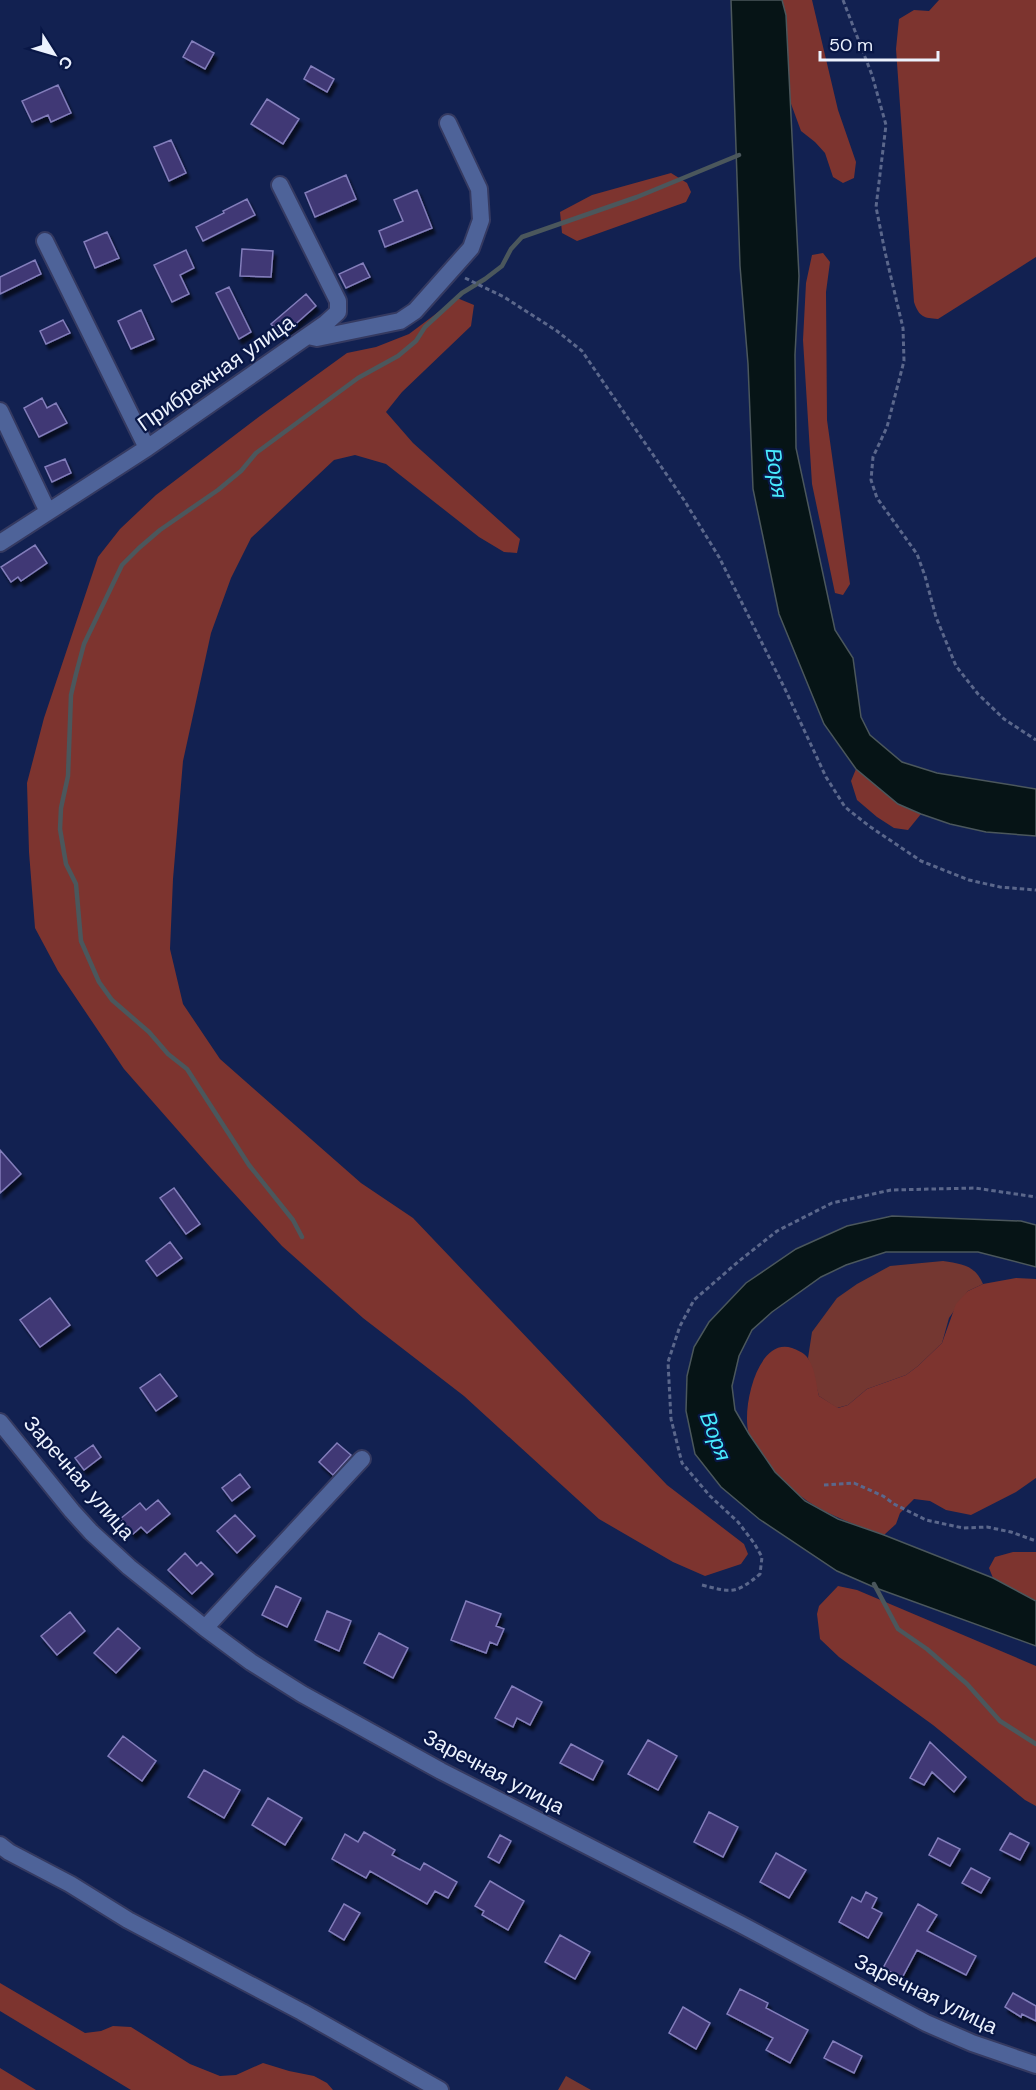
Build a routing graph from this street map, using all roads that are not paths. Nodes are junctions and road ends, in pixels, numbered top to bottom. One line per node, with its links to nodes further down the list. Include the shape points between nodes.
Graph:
1 (448, 123): 4 (street, via 479,189 481,220 471,248 416,311 400,321 317,338)
2 (280, 185): 4 (street, Прибрежная улица, via 338,301 338,312)
3 (45, 241): 6 (street)
4 (308, 336): 6 (street, Прибрежная улица)
5 (0, 411): 7 (street)
6 (147, 448): 7 (street, Прибрежная улица)
7 (48, 512): 8 (street, Прибрежная улица)
8 (0, 543)
9 (0, 1422): 11 (street, Заречная улица, via 91,1532)
10 (362, 1459): 11 (street)
11 (205, 1628): 13 (street, Заречная улица, via 302,1694 441,1771 926,2023)
12 (0, 1845): 14 (street, via 128,1920 250,1983)
13 (1036, 2065)
14 (440, 2090)

